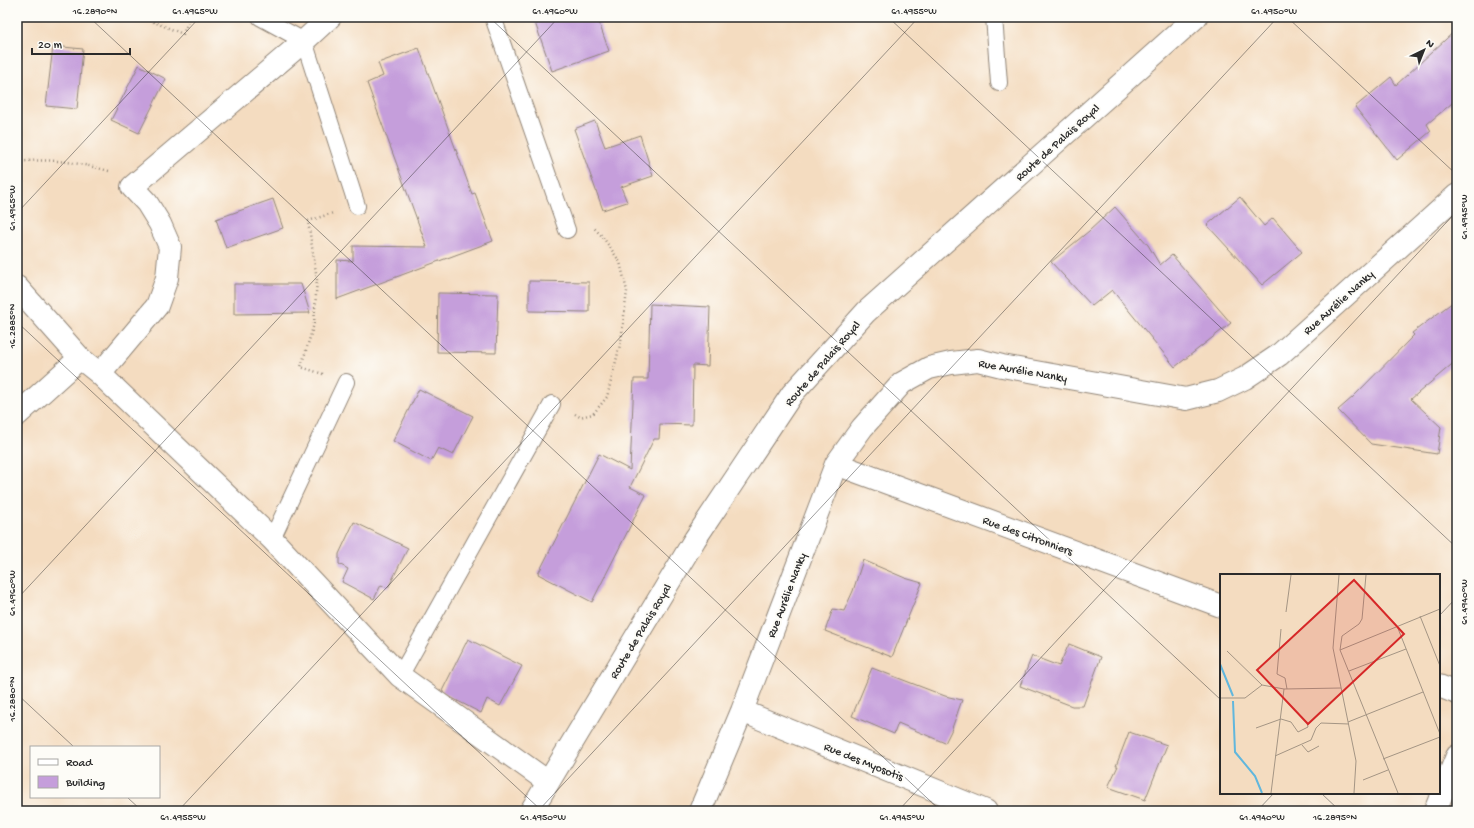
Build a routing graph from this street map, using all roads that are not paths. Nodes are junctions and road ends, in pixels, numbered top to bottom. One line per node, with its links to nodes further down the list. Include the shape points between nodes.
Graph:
1 (260, 17): 6 (lane)
2 (330, 17): 6 (street)
3 (493, 17): 10 (lane)
4 (994, 17): 7 (lane)
5 (1196, 17): 25 (street, Route de Palais Royal, via 866,312 792,394 695,539)
6 (304, 41): 9 (lane); 13 (street, via 132,186 160,224 170,247 167,278 157,306)
7 (999, 83)
8 (1457, 195): 17 (street, Rue Aurélie Nanky, via 1279,355 1245,378 1218,391 1186,399 978,360 951,363 928,368 902,383 862,428)
9 (357, 206)
10 (567, 230)
11 (17, 287): 12 (street)
12 (80, 358): 13 (street); 16 (street)
13 (100, 374): 18 (street)
14 (346, 382): 18 (lane)
15 (552, 404): 20 (lane)
16 (17, 415)
17 (836, 464): 19 (street, Rue des Citronniers); 23 (street, Rue Aurélie Nanky)
18 (272, 539): 20 (street)
19 (1220, 606)
20 (400, 676): 25 (street)
21 (1440, 686): 22 (street)
22 (1457, 693)
23 (742, 711): 27 (street, Rue Aurélie Nanky); 28 (street, Rue des Myosotis)
24 (1457, 756): 29 (street)
25 (548, 782): 26 (street, Route de Palais Royal)
26 (531, 811)
27 (700, 811)
28 (986, 811)
29 (1435, 811)

